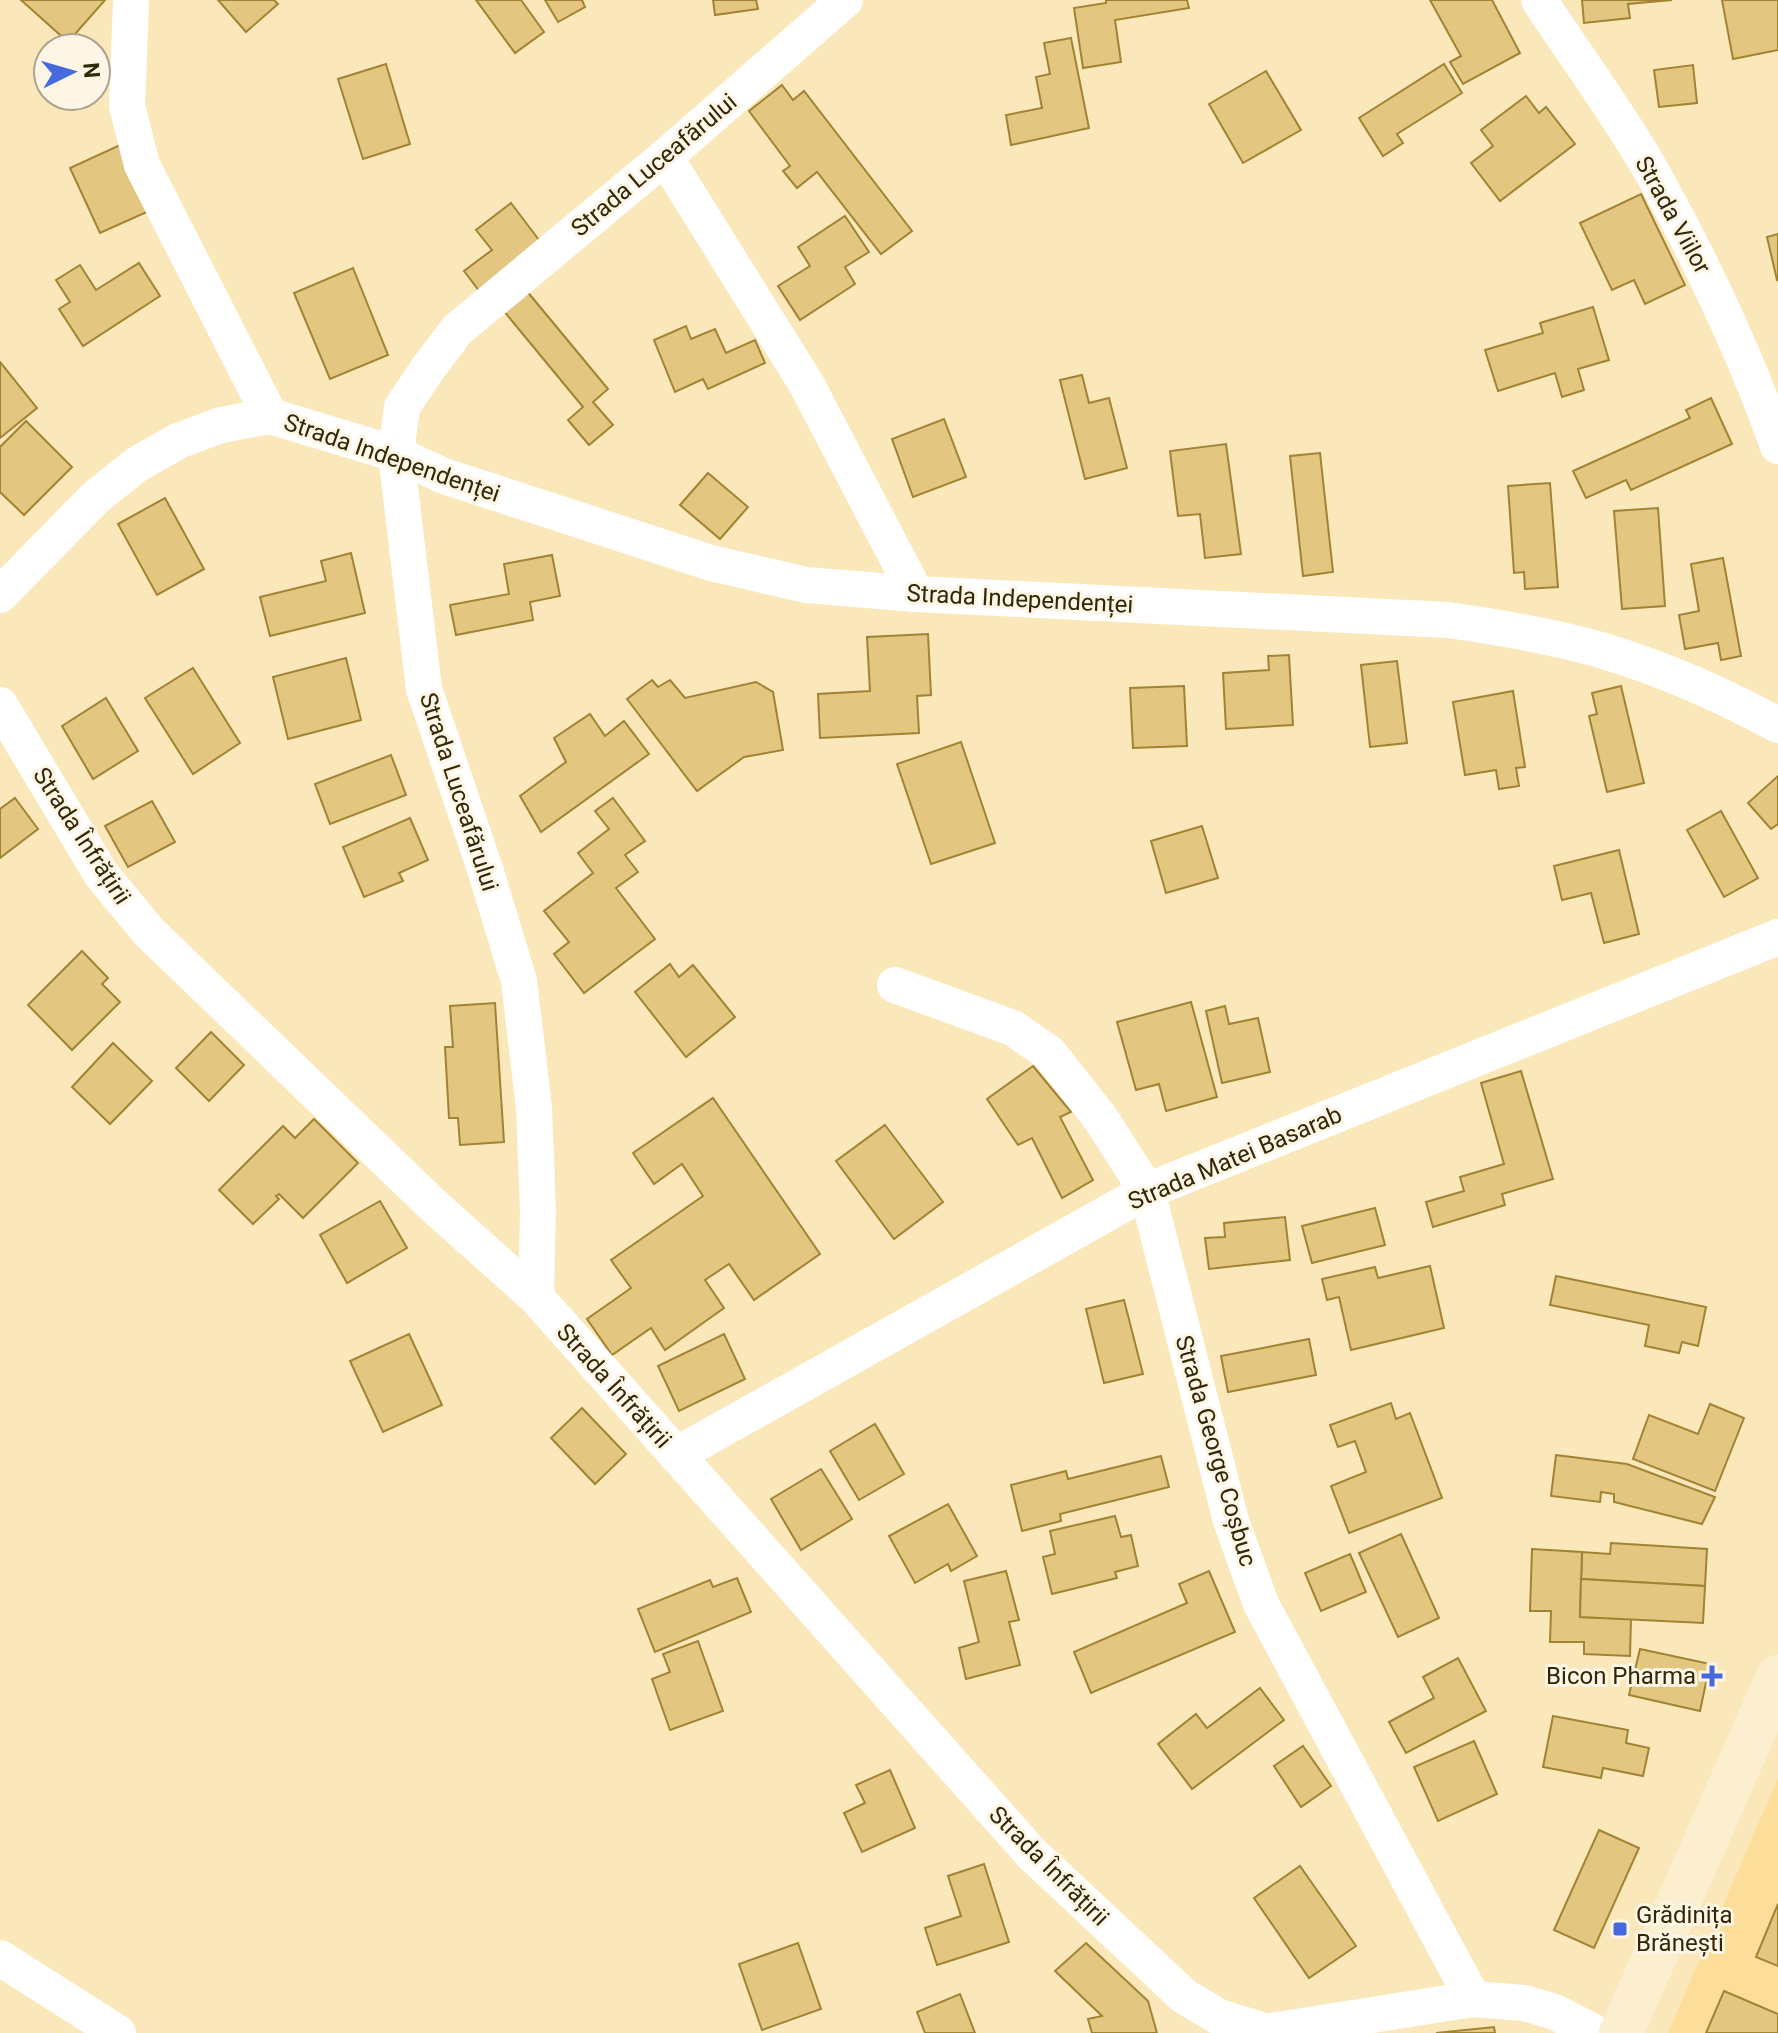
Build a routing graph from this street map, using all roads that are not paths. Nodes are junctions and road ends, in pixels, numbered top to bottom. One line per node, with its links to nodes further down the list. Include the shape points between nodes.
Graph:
1 (131, 0): 5 (street, Strada Independenței, via 127,106 142,165)
2 (845, 0): 4 (street, Strada Luceafărului)
3 (1539, 0): 6 (street, Strada Viilor, via 1651,171 1705,270)
4 (665, 157): 7 (street, Strada Luceafărului, via 457,330 402,407); 8 (street, via 807,385)
5 (270, 416): 7 (street, Strada Independenței); 9 (street, Strada Independenței, via 221,425 136,465 95,498)
6 (1778, 446)
7 (396, 454): 8 (street, Strada Independenței, via 444,476 711,563 806,585); 15 (street, Strada Luceafărului, via 424,689 519,981 534,1108)
8 (916, 594): 11 (street, Strada Independenței, via 1370,615 1515,630 1635,661)
9 (0, 595)
10 (0, 705): 15 (street, Strada Înfrățirii, via 101,874 149,932)
11 (1778, 725)
12 (1778, 937): 14 (street, Strada Matei Basarab)
13 (895, 985): 14 (street, Strada George Coșbuc, via 1013,1028 1049,1053 1101,1119)
14 (1147, 1191): 16 (street, Strada Matei Basarab); 19 (street, Strada George Coșbuc, via 1231,1521 1261,1604)
15 (536, 1297): 16 (street, Strada Înfrățirii)
16 (676, 1455): 20 (street, Strada Înfrățirii, via 1032,1854 1184,1996 1219,2017)
17 (1778, 1677): 23 (main road)
18 (0, 1958): 21 (street)
19 (1473, 1999): 20 (street); 22 (street, via 1524,2003)
20 (1261, 2032)
21 (118, 2033)
22 (1595, 2033)
23 (1621, 2033)

